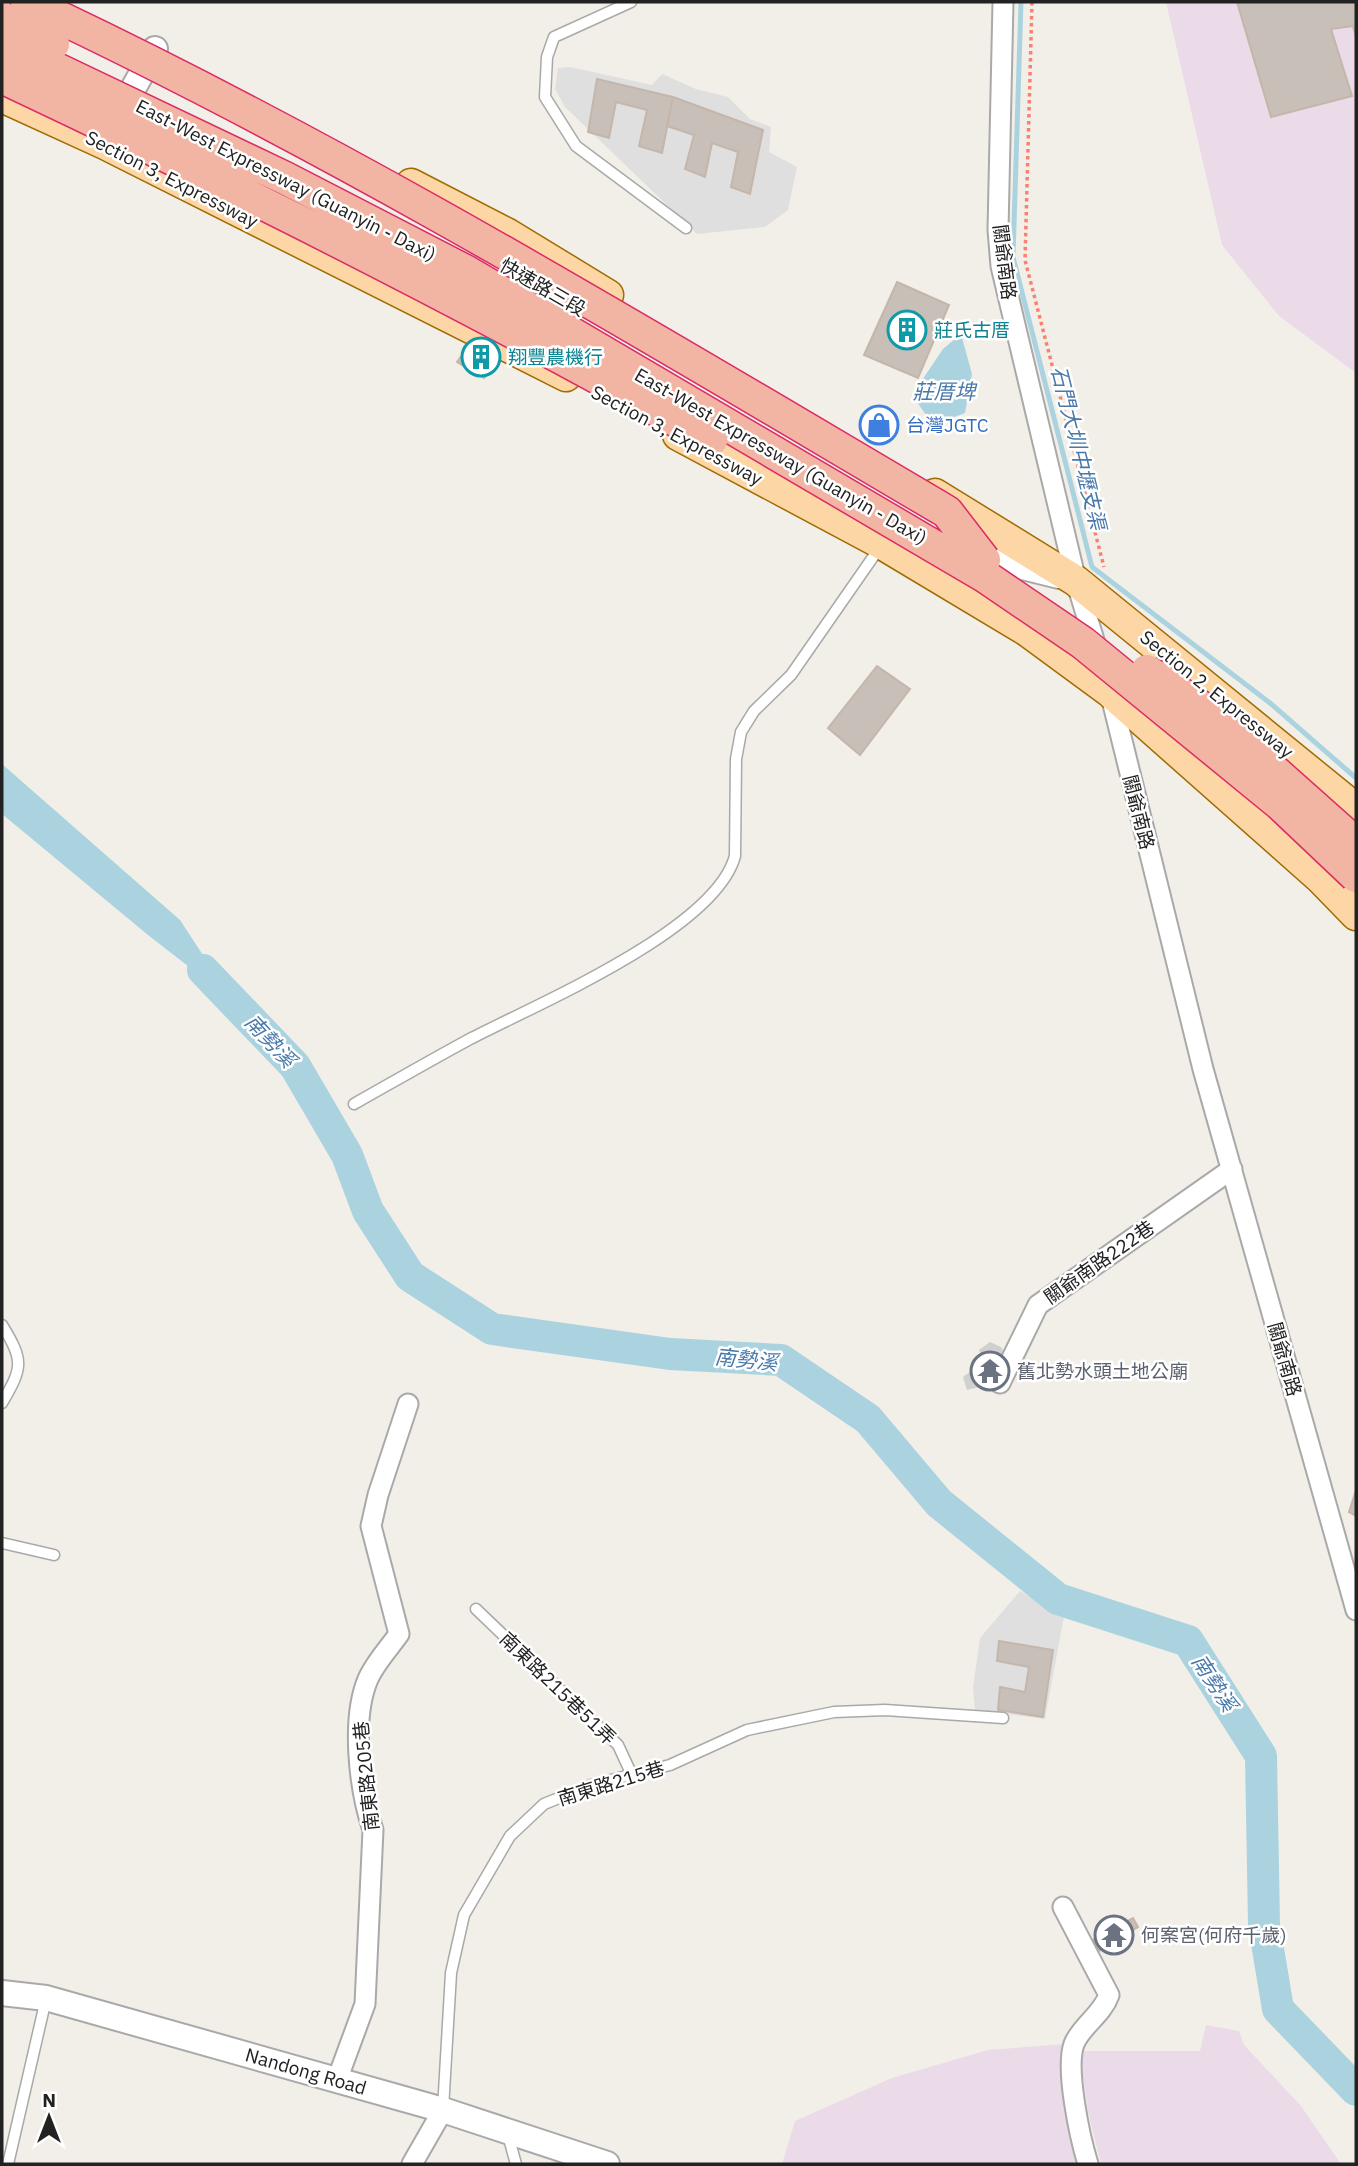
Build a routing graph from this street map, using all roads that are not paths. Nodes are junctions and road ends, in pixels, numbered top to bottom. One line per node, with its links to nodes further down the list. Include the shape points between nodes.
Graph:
1 (27, 2): 19 (highway, bridge, via 299,139 617,317 947,512)
2 (60, 2): 9 (main road, Section 3, Expressway)
3 (631, 2): 14 (lane, via 554,37 547,57 545,97 576,146)
4 (1003, 2): 20 (street, 關爺南路, via 1001,266)
5 (2, 5): 9 (street)
6 (2, 18): 19 (highway, East-West Expressway (Guanyin - Daxi), bridge, via 468,258)
7 (2, 43): 18 (highway, East-West Expressway (Guanyin - Daxi), bridge, via 285,178 467,272)
8 (2, 59): 12 (street, 快速路三段)
9 (149, 60): 12 (street); 15 (main road, Section 3, Expressway)
10 (2, 77): 18 (highway, bridge, via 195,168 517,333 749,462)
11 (2, 97): 13 (main road, Section 3, Expressway)
12 (121, 112): 13 (street); 16 (street, 快速路三段)
13 (105, 144): 17 (main road, Section 3, Expressway)
14 (686, 228)
15 (501, 246): 16 (street); 18 (main road, Section 3, Expressway)
16 (476, 292): 17 (street); 18 (street, 快速路三段)
17 (459, 325): 18 (main road, Section 3, Expressway, via 576,381)
18 (902, 518): 20 (main road, Section 3, Expressway); 21 (main road, Section 3, Expressway, via 935,575 1027,631); 24 (highway, East-West Expressway (Guanyin - Daxi), bridge, via 1083,643 1280,804); 26 (lane, via 791,676 754,711 741,732 736,759 736,856 732,870 698,909 670,932)
19 (984, 560): 23 (highway, East-West Expressway (Guanyin - Daxi), bridge, via 1208,712)
20 (1076, 581): 21 (street, 關爺南路); 22 (main road, Section 2, Expressway)
21 (1110, 692): 25 (main road); 27 (street, 關爺南路)
22 (1356, 809)
23 (1356, 844)
24 (1356, 876)
25 (1356, 915)
26 (354, 1104)
27 (1232, 1169): 29 (street, 關爺南路222巷, via 1038,1305); 35 (street, 關爺南路)
28 (2, 1325): 30 (lane, via 19,1353 19,1375)
29 (1000, 1382)
30 (2, 1404)
31 (408, 1405): 41 (street, 南東路205巷, via 371,1526 399,1634 369,1676 359,1703 359,1751 373,1830 365,2004)
32 (2, 1543): 33 (lane)
33 (54, 1555)
34 (476, 1609): 37 (lane, 南東路215巷51弄, via 618,1745)
35 (1356, 1610)
36 (1003, 1718): 37 (lane, 南東路215巷, via 885,1710 834,1712 747,1730 670,1765)
37 (631, 1773): 42 (lane, 南東路215巷, via 544,1804 510,1836 464,1914 451,1973)
38 (1063, 1907): 48 (street, via 1109,1995 1105,2007 1074,2041 1071,2057 1079,2136)
39 (2, 1993): 40 (street, Nandong Road)
40 (46, 1998): 41 (street, Nandong Road); 44 (lane)
41 (337, 2080): 42 (street, Nandong Road)
42 (443, 2110): 43 (street, Nandong Road); 45 (street)
43 (507, 2131): 46 (lane); 47 (street, Nandong Road)
44 (8, 2164)
45 (412, 2164)
46 (516, 2164)
47 (607, 2164)
48 (1088, 2164)

